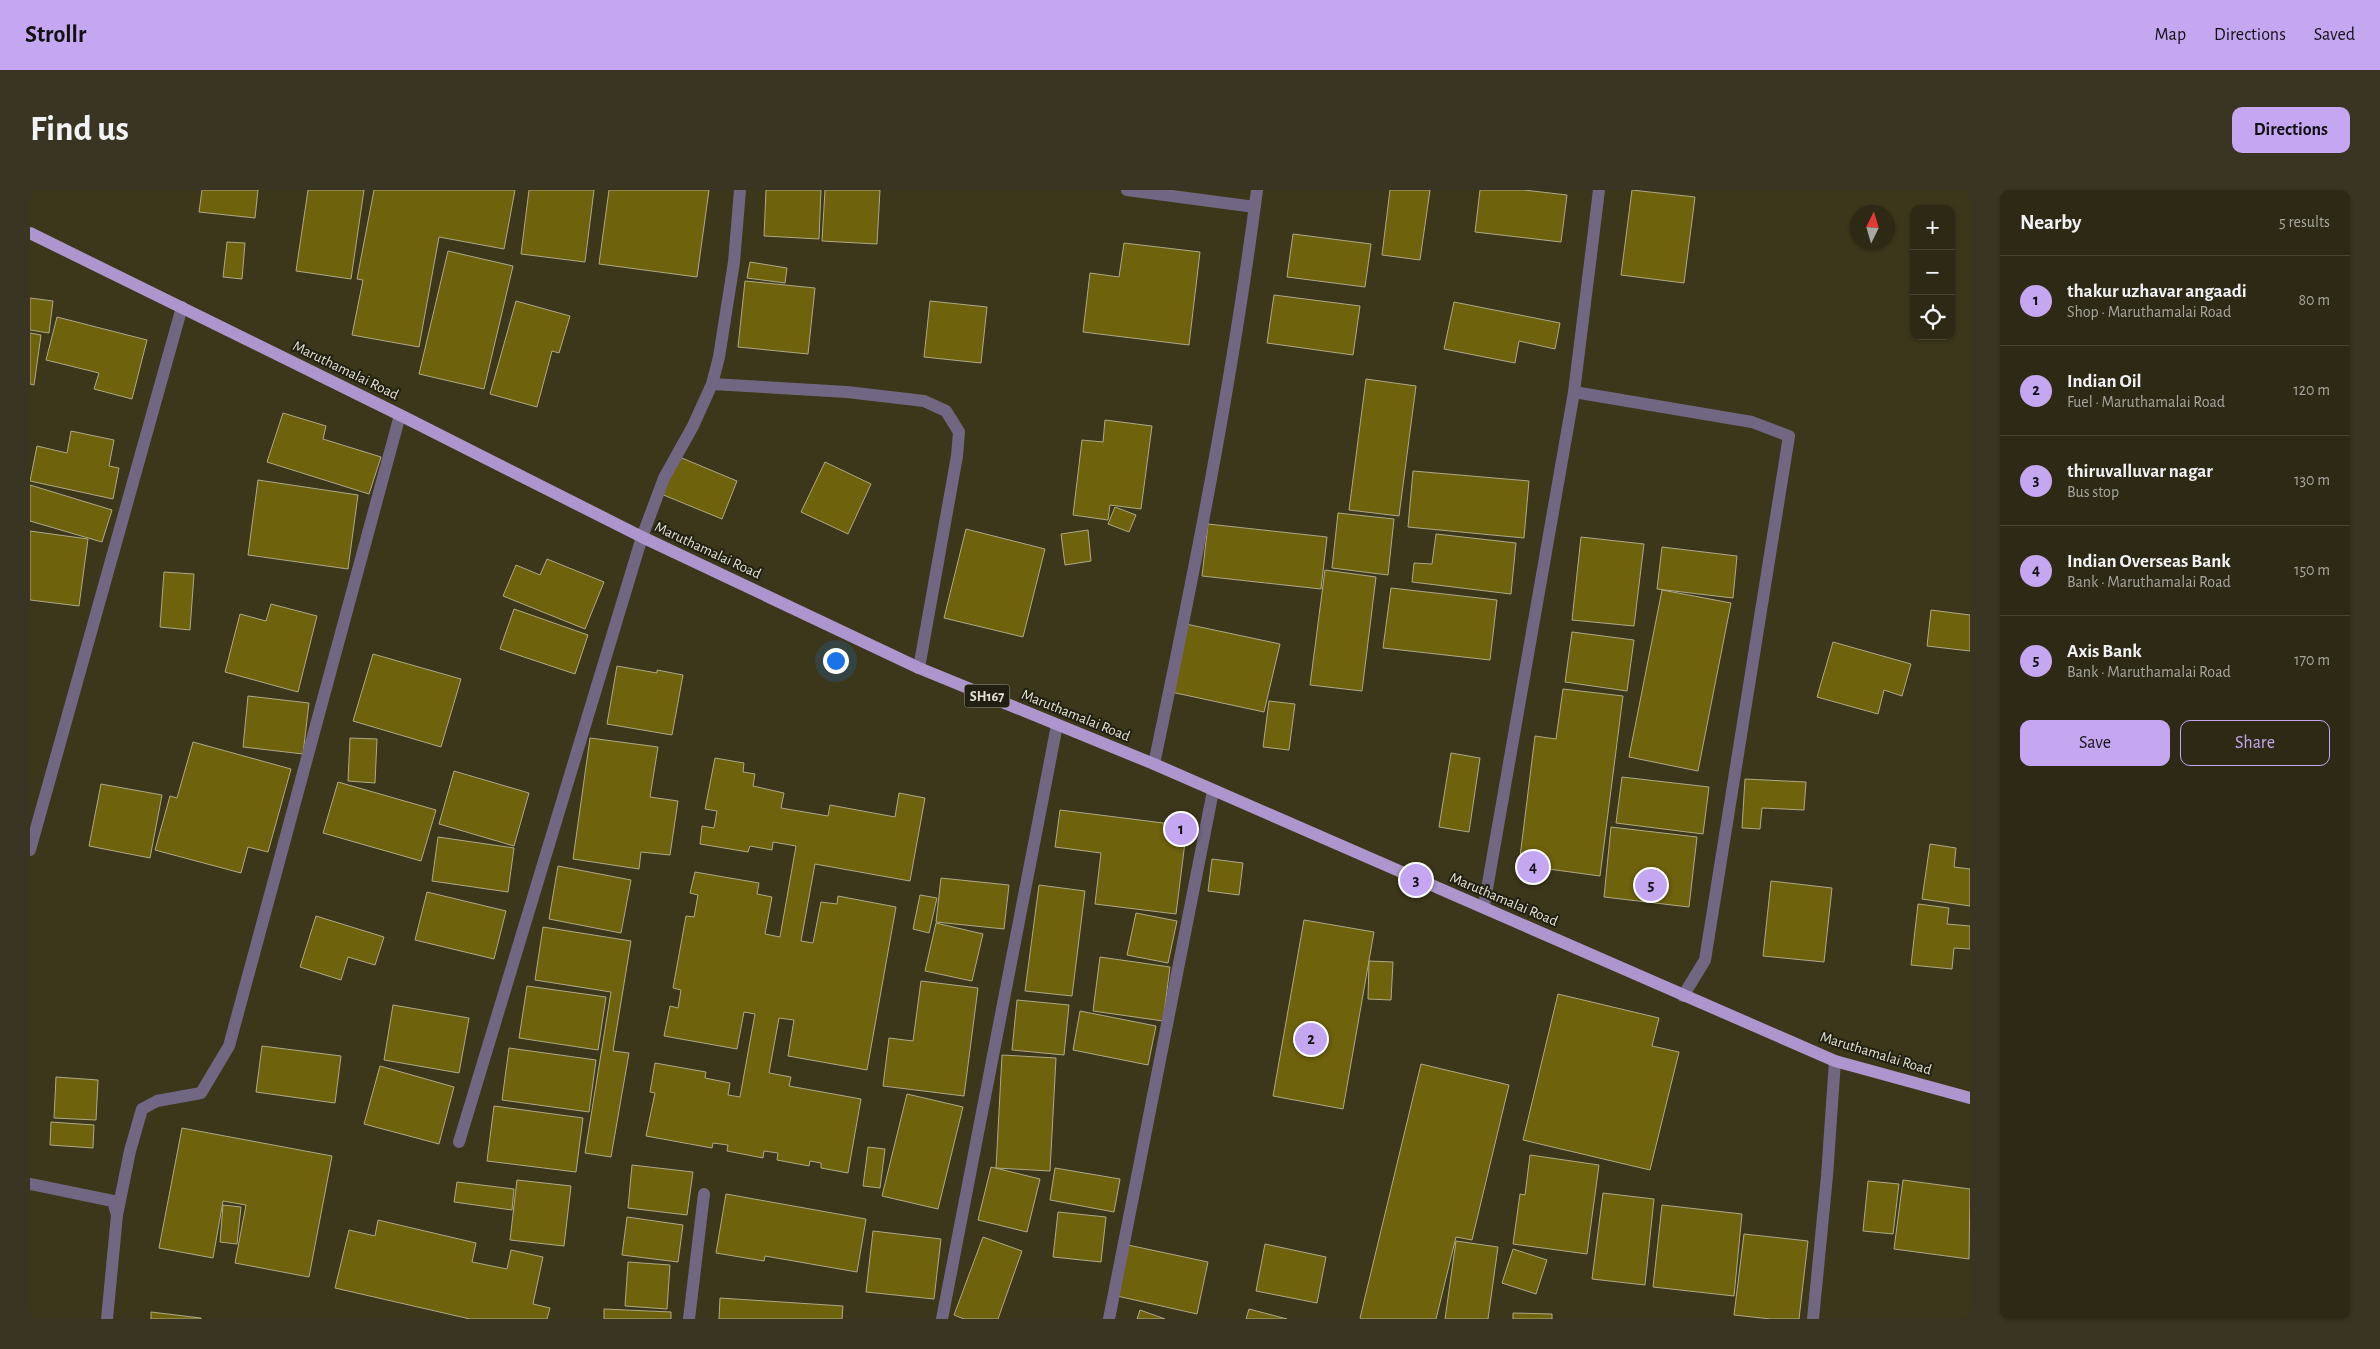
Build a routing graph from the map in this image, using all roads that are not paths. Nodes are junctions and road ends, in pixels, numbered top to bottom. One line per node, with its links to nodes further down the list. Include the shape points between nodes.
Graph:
1 (740, 190): 8 (street, via 734,262 720,357)
2 (1127, 190): 5 (street)
3 (1257, 190): 5 (street)
4 (1599, 190): 9 (street)
5 (1255, 207): 14 (street, via 1226,401)
6 (30, 233): 7 (main road, Maruthamalai Road / SH167)
7 (182, 307): 10 (main road, Maruthamalai Road / SH167); 16 (street)
8 (712, 384): 11 (street, via 664,478); 12 (street, via 866,394 924,401 946,411 959,432 957,456)
9 (1574, 392): 17 (street); 18 (street, via 1752,422 1789,436 1705,960)
10 (400, 415): 11 (main road, Maruthamalai Road / SH167); 24 (street, via 229,1046 201,1093 157,1101 142,1109)
11 (642, 537): 12 (main road, Maruthamalai Road / SH167); 21 (street)
12 (919, 668): 13 (main road, Maruthamalai Road / SH167)
13 (1057, 725): 14 (main road, Maruthamalai Road / SH167); 27 (street)
14 (1154, 764): 15 (main road, Maruthamalai Road / SH167)
15 (1213, 791): 17 (main road, Maruthamalai Road / SH167, via 1416,880); 28 (street)
16 (30, 850)
17 (1484, 906): 18 (main road, Maruthamalai Road / SH167)
18 (1683, 996): 19 (main road, Maruthamalai Road / SH167)
19 (1835, 1061): 20 (main road, Maruthamalai Road / SH167); 29 (street)
20 (1970, 1098)
21 (459, 1142)
22 (30, 1184): 24 (street, via 113,1201)
23 (704, 1194): 26 (street)
24 (118, 1215): 25 (street)
25 (107, 1319)
26 (689, 1319)
27 (942, 1319)
28 (1109, 1319)
29 (1813, 1319)

